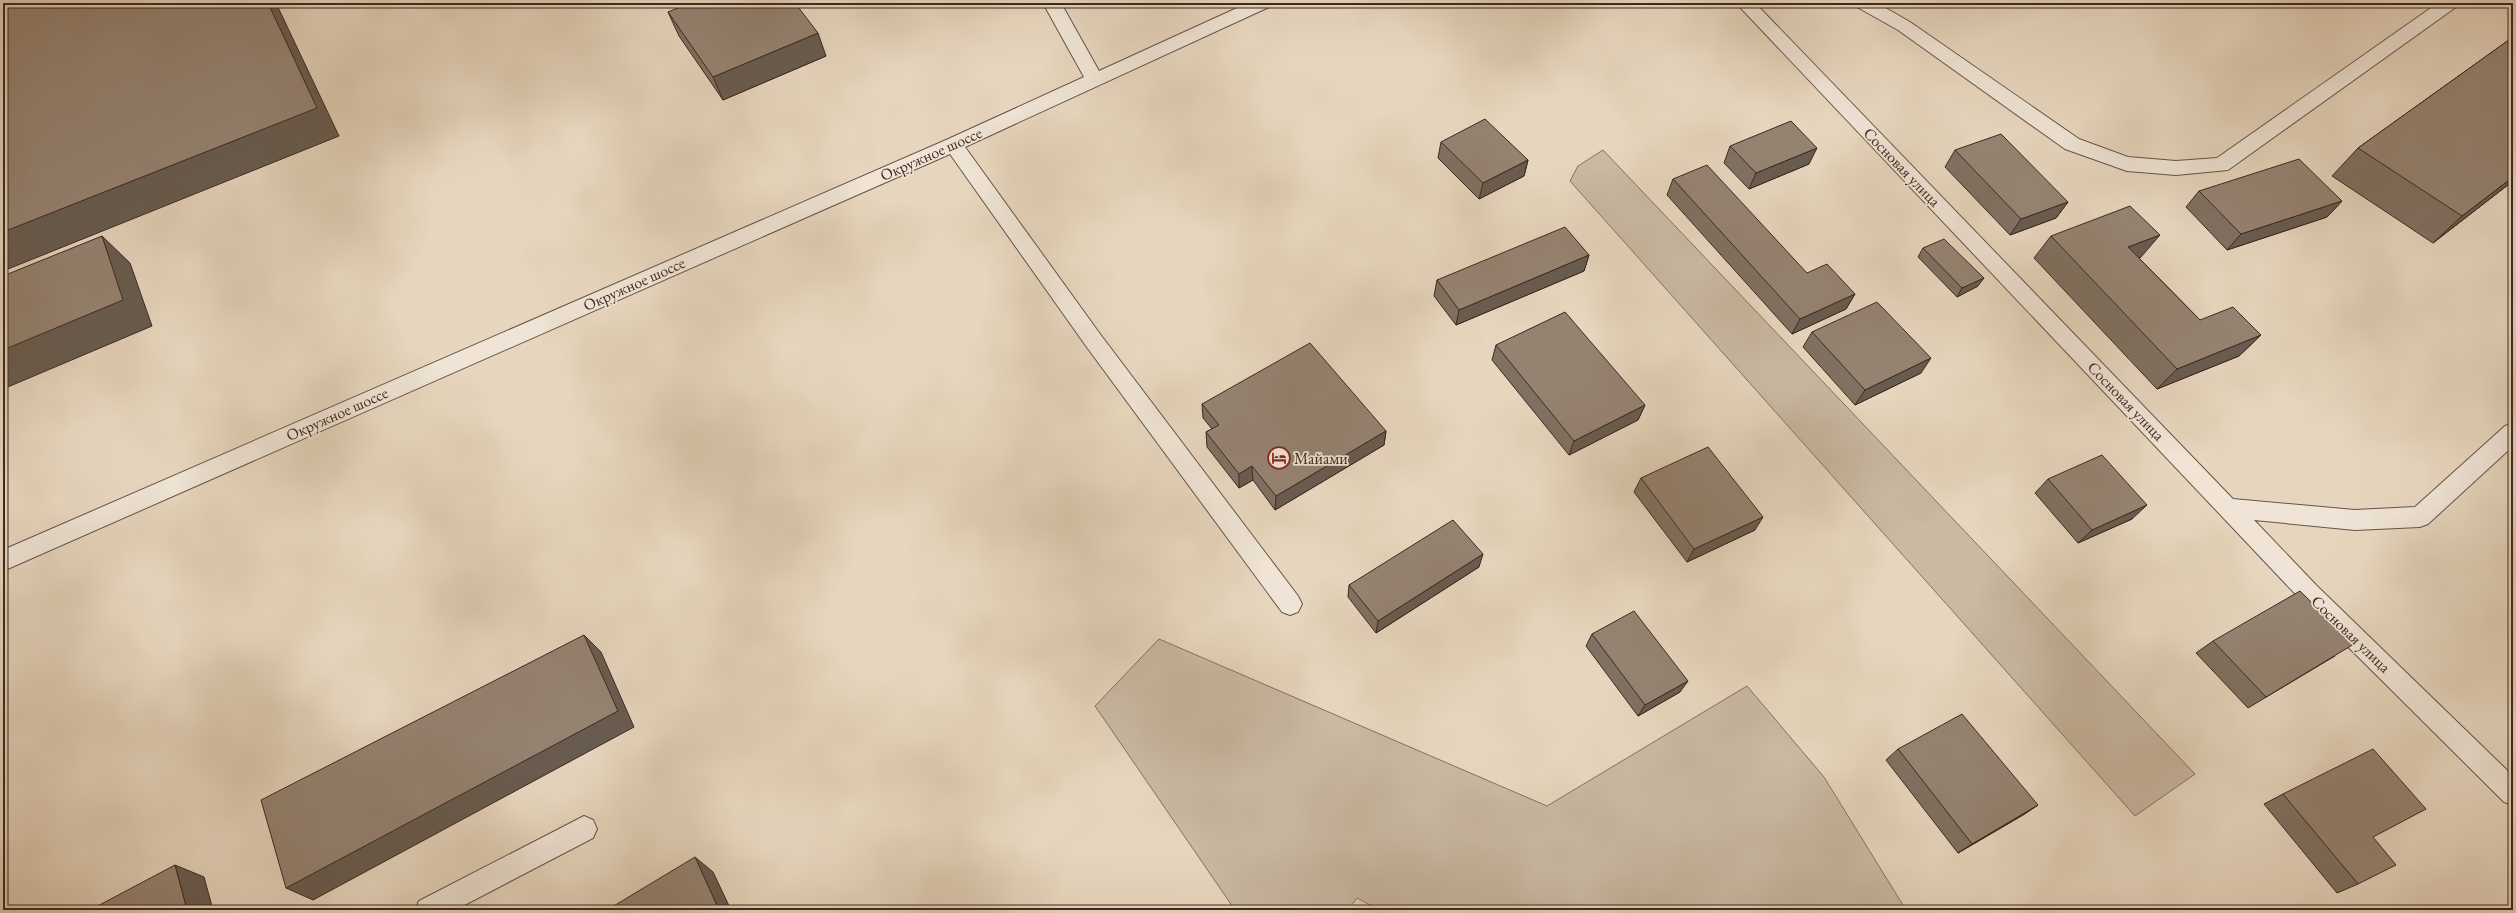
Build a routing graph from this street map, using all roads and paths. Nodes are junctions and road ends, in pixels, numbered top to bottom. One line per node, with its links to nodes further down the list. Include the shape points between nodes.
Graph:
1 (1052, 3): 6 (street)
2 (1263, 3): 6 (street, Окружное шоссе)
3 (1745, 3): 9 (street, Сосновая улица)
4 (1863, 3): 5 (street, via 1904,26 2072,144 2127,164 2176,168 2221,165)
5 (2450, 3)
6 (1095, 80): 7 (street, Окружное шоссе)
7 (953, 145): 10 (street, Окружное шоссе); 11 (street, via 1092,340)
8 (2513, 432): 9 (street, via 2420,517 2355,520)
9 (2228, 508): 12 (street, Сосновая улица, via 2309,593)
10 (3, 561)
11 (1290, 604)
12 (2513, 793)
13 (584, 829): 14 (street)
14 (428, 910)

